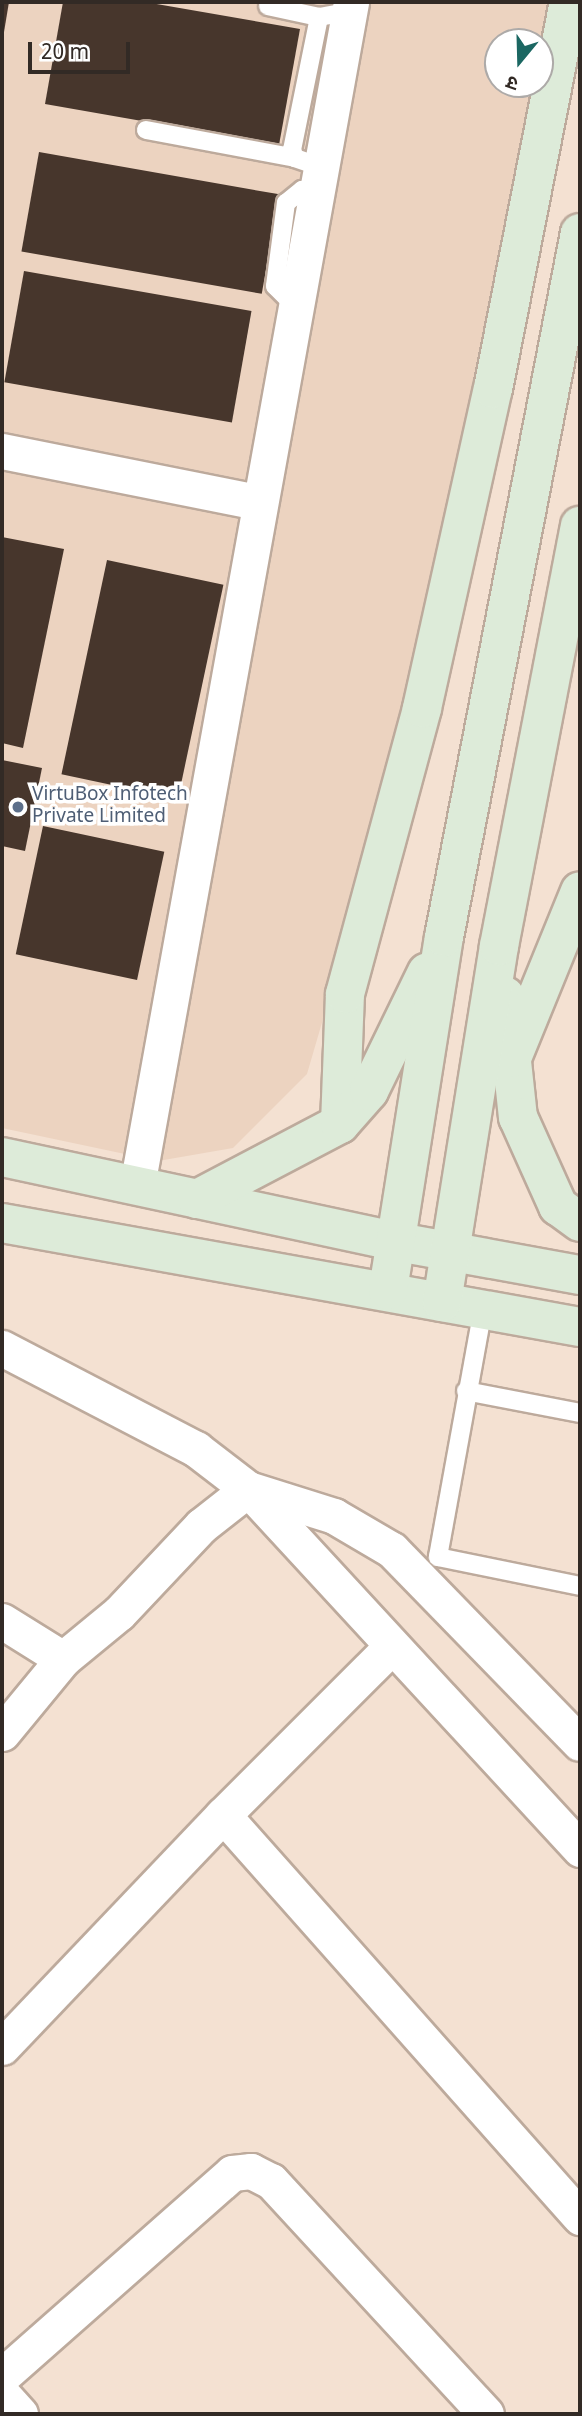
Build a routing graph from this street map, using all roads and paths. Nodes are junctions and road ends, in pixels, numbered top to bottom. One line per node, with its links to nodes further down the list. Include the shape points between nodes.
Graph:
1 (569, 2): 14 (street, via 494,390 434,655 345,994)
2 (268, 6): 3 (lane)
3 (339, 10): 5 (street)
4 (146, 130): 5 (lane)
5 (311, 172): 8 (street, via 295,306)
6 (580, 233): 11 (street)
7 (2, 451): 8 (street)
8 (257, 502): 16 (street)
9 (580, 526): 12 (street)
10 (580, 891): 13 (street)
11 (444, 937): 14 (street, via 369,1091); 20 (street)
12 (499, 946): 13 (street); 21 (street)
13 (512, 1058): 18 (street, via 518,1117 558,1206)
14 (340, 1124): 17 (street)
15 (2, 1157): 16 (street)
16 (137, 1186): 17 (street)
17 (197, 1199): 20 (street)
18 (580, 1222)
19 (2, 1223): 23 (street)
20 (398, 1242): 21 (street); 23 (street)
21 (452, 1252): 22 (street); 24 (street)
22 (580, 1275)
23 (388, 1290): 24 (street)
24 (442, 1302): 25 (street)
25 (483, 1309): 26 (street); 28 (lane)
26 (580, 1327)
27 (2, 1348): 30 (street, via 196,1449)
28 (466, 1391): 29 (lane); 31 (lane, via 438,1557)
29 (580, 1413)
30 (248, 1489): 33 (street); 34 (street, via 201,1526 119,1613); 36 (street, via 334,1516 392,1550)
31 (580, 1586)
32 (2, 1621): 34 (street)
33 (391, 1647): 37 (street); 38 (street)
34 (63, 1659): 35 (street)
35 (2, 1733)
36 (580, 1743)
37 (223, 1815): 39 (street); 40 (street)
38 (580, 1849)
39 (2, 2047)
40 (580, 2217)
41 (2, 2376): 43 (street, via 232,2173 251,2171 271,2181)
42 (2, 2394): 44 (street)
43 (467, 2408)
44 (20, 2414)

